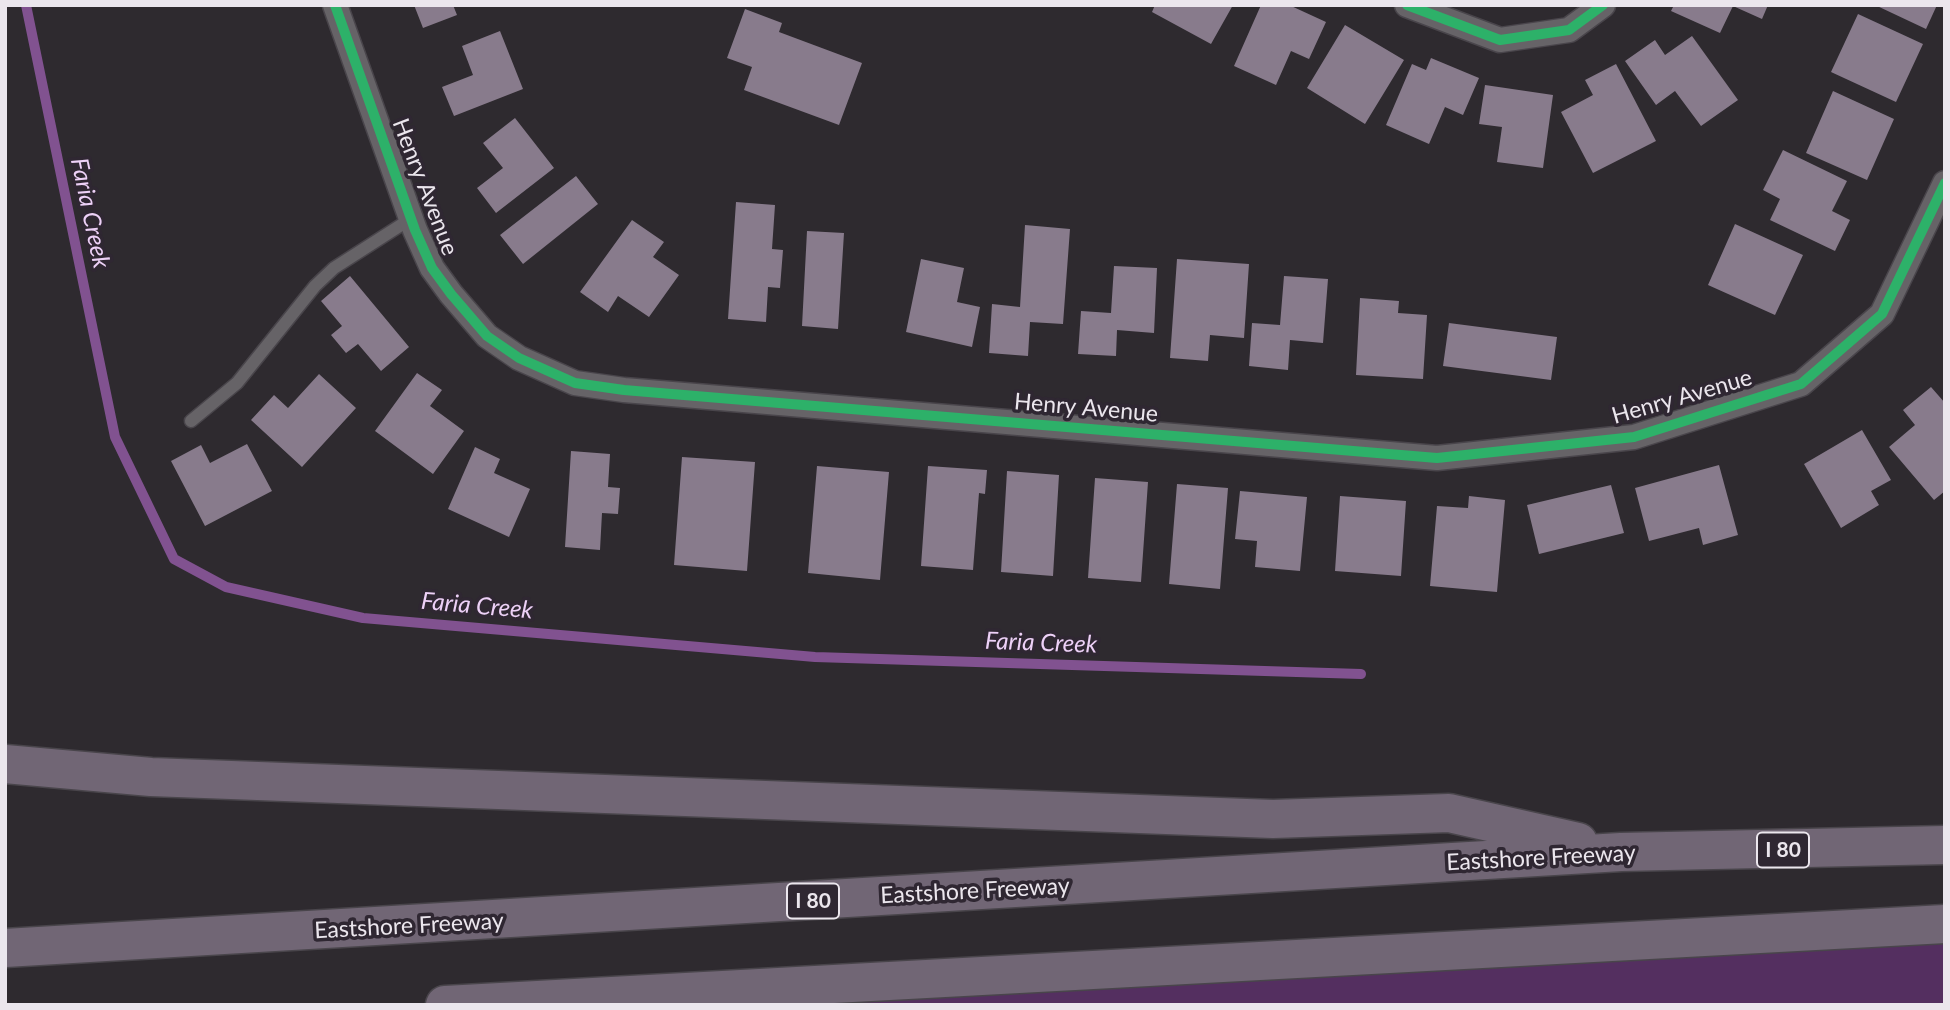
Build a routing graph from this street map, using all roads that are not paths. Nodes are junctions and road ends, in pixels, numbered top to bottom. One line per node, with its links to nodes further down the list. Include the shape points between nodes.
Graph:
1 (335, 5): 5 (street, Henry Avenue)
2 (1407, 5): 3 (street, via 1500,40 1569,30)
3 (1603, 5)
4 (1943, 192): 5 (street, Henry Avenue, via 1882,314 1801,384 1634,437 1437,458 575,383 519,358 488,336 432,268)
5 (412, 218): 6 (lane, via 334,268 237,383)
6 (191, 421)
7 (5, 764): 9 (highway, via 152,777 1273,819 1449,813)
8 (1945, 845): 9 (highway, Eastshore Freeway / I 80)
9 (1621, 852): 11 (highway, Eastshore Freeway / I 80)
10 (1945, 924): 12 (highway)
11 (5, 948)
12 (1057, 971): 13 (highway); 14 (highway)
13 (445, 1005)
14 (820, 1005)

